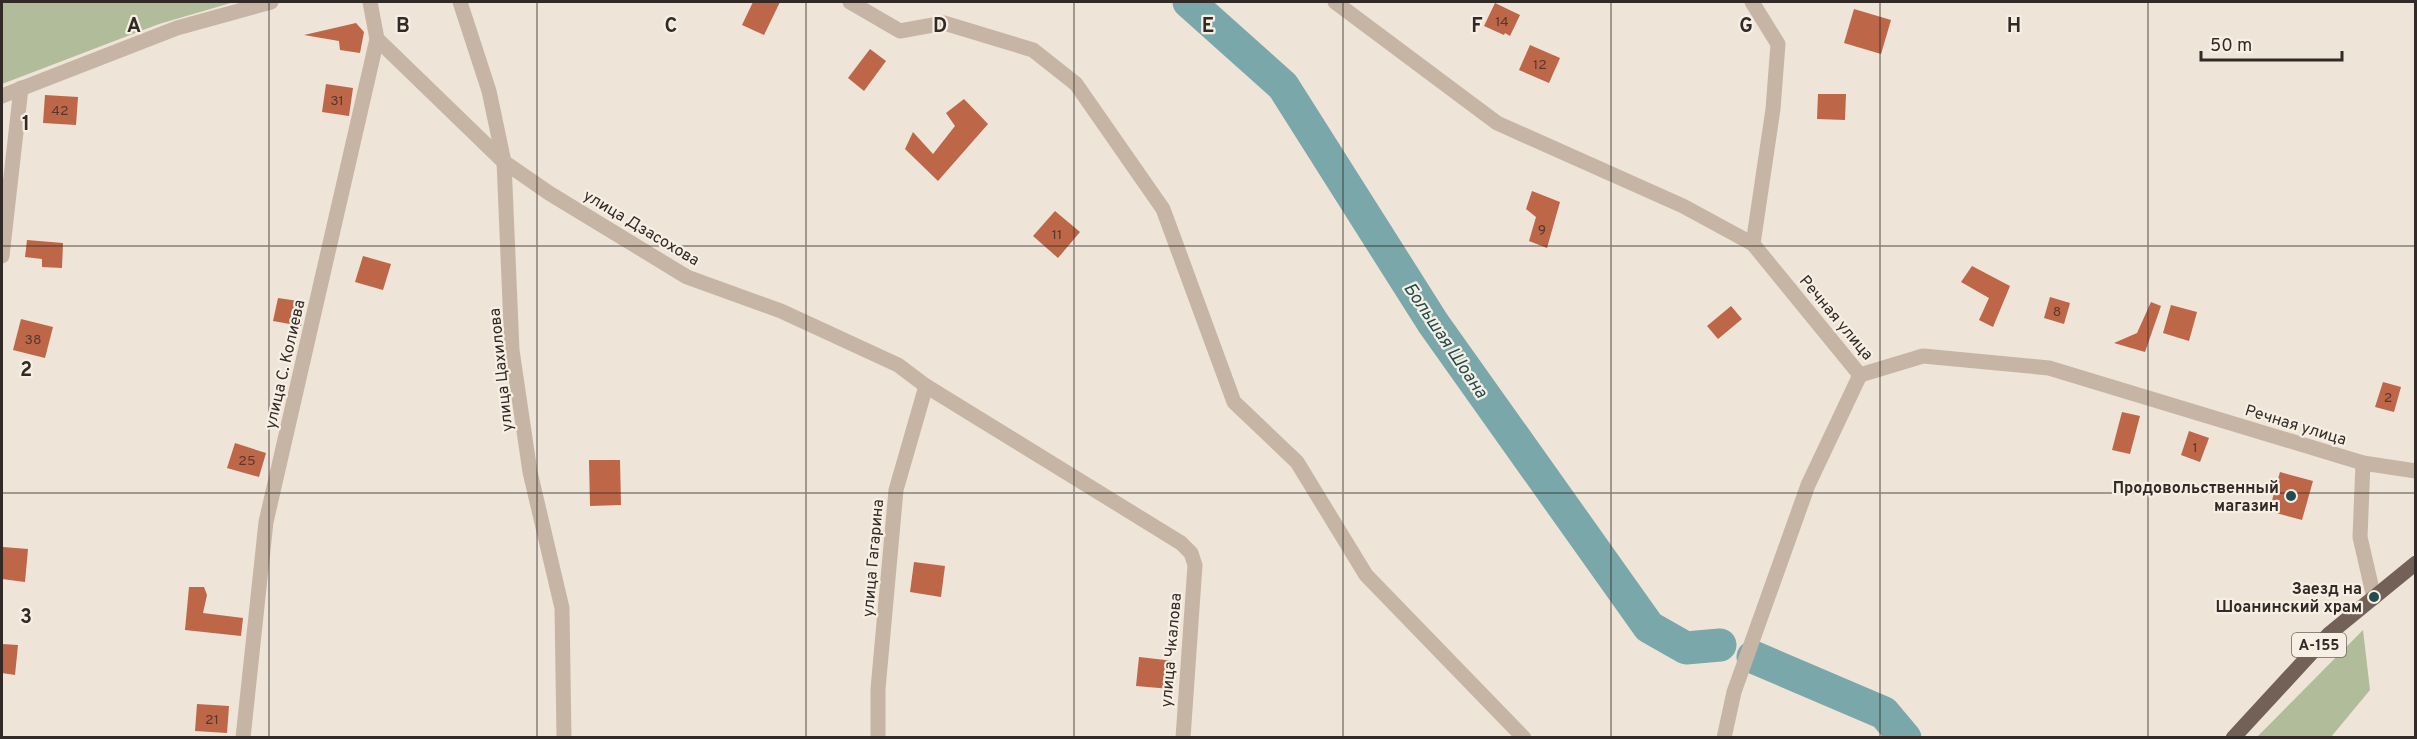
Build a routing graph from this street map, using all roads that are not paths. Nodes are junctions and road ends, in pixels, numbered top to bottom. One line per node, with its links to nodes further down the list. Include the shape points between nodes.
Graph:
1 (271, 2): 8 (street, via 177,28)
2 (370, 2): 7 (street, улица С. Колиева)
3 (460, 2): 10 (street, улица Цахилова, via 489,90)
4 (850, 2): 24 (street, via 900,31 944,23 1033,51 1076,84 1163,209 1234,402 1298,462 1366,575)
5 (1335, 2): 11 (street, Речная улица, via 1497,123 1683,206)
6 (1752, 2): 11 (street, via 1778,44 1773,109)
7 (377, 39): 10 (street, улица Дзасохова); 20 (street, улица С. Колиева, via 266,522)
8 (21, 88): 9 (street); 12 (street)
9 (2, 96)
10 (504, 162): 14 (street, улица Дзасохова, via 687,277 781,311 897,365); 21 (street, улица Цахилова, via 512,350 530,472 562,608)
11 (1753, 244): 13 (street, Речная улица)
12 (2, 256)
13 (1860, 375): 15 (street, Речная улица, via 1923,356 2049,368); 25 (street, via 1808,485 1734,692)
14 (926, 386): 18 (street, улица Дзасохова, via 1181,543 1191,553); 22 (street, улица Гагарина, via 896,490 878,689)
15 (2363, 463): 16 (street, Речная улица); 19 (street, via 2360,537)
16 (2415, 471)
17 (2415, 563): 19 (main road, А-155)
18 (1195, 565): 23 (street, улица Чкалова)
19 (2374, 598): 26 (main road, А-155, via 2329,634)
20 (243, 738)
21 (564, 738)
22 (878, 738)
23 (1183, 738)
24 (1524, 738)
25 (1724, 738)
26 (2233, 738)

